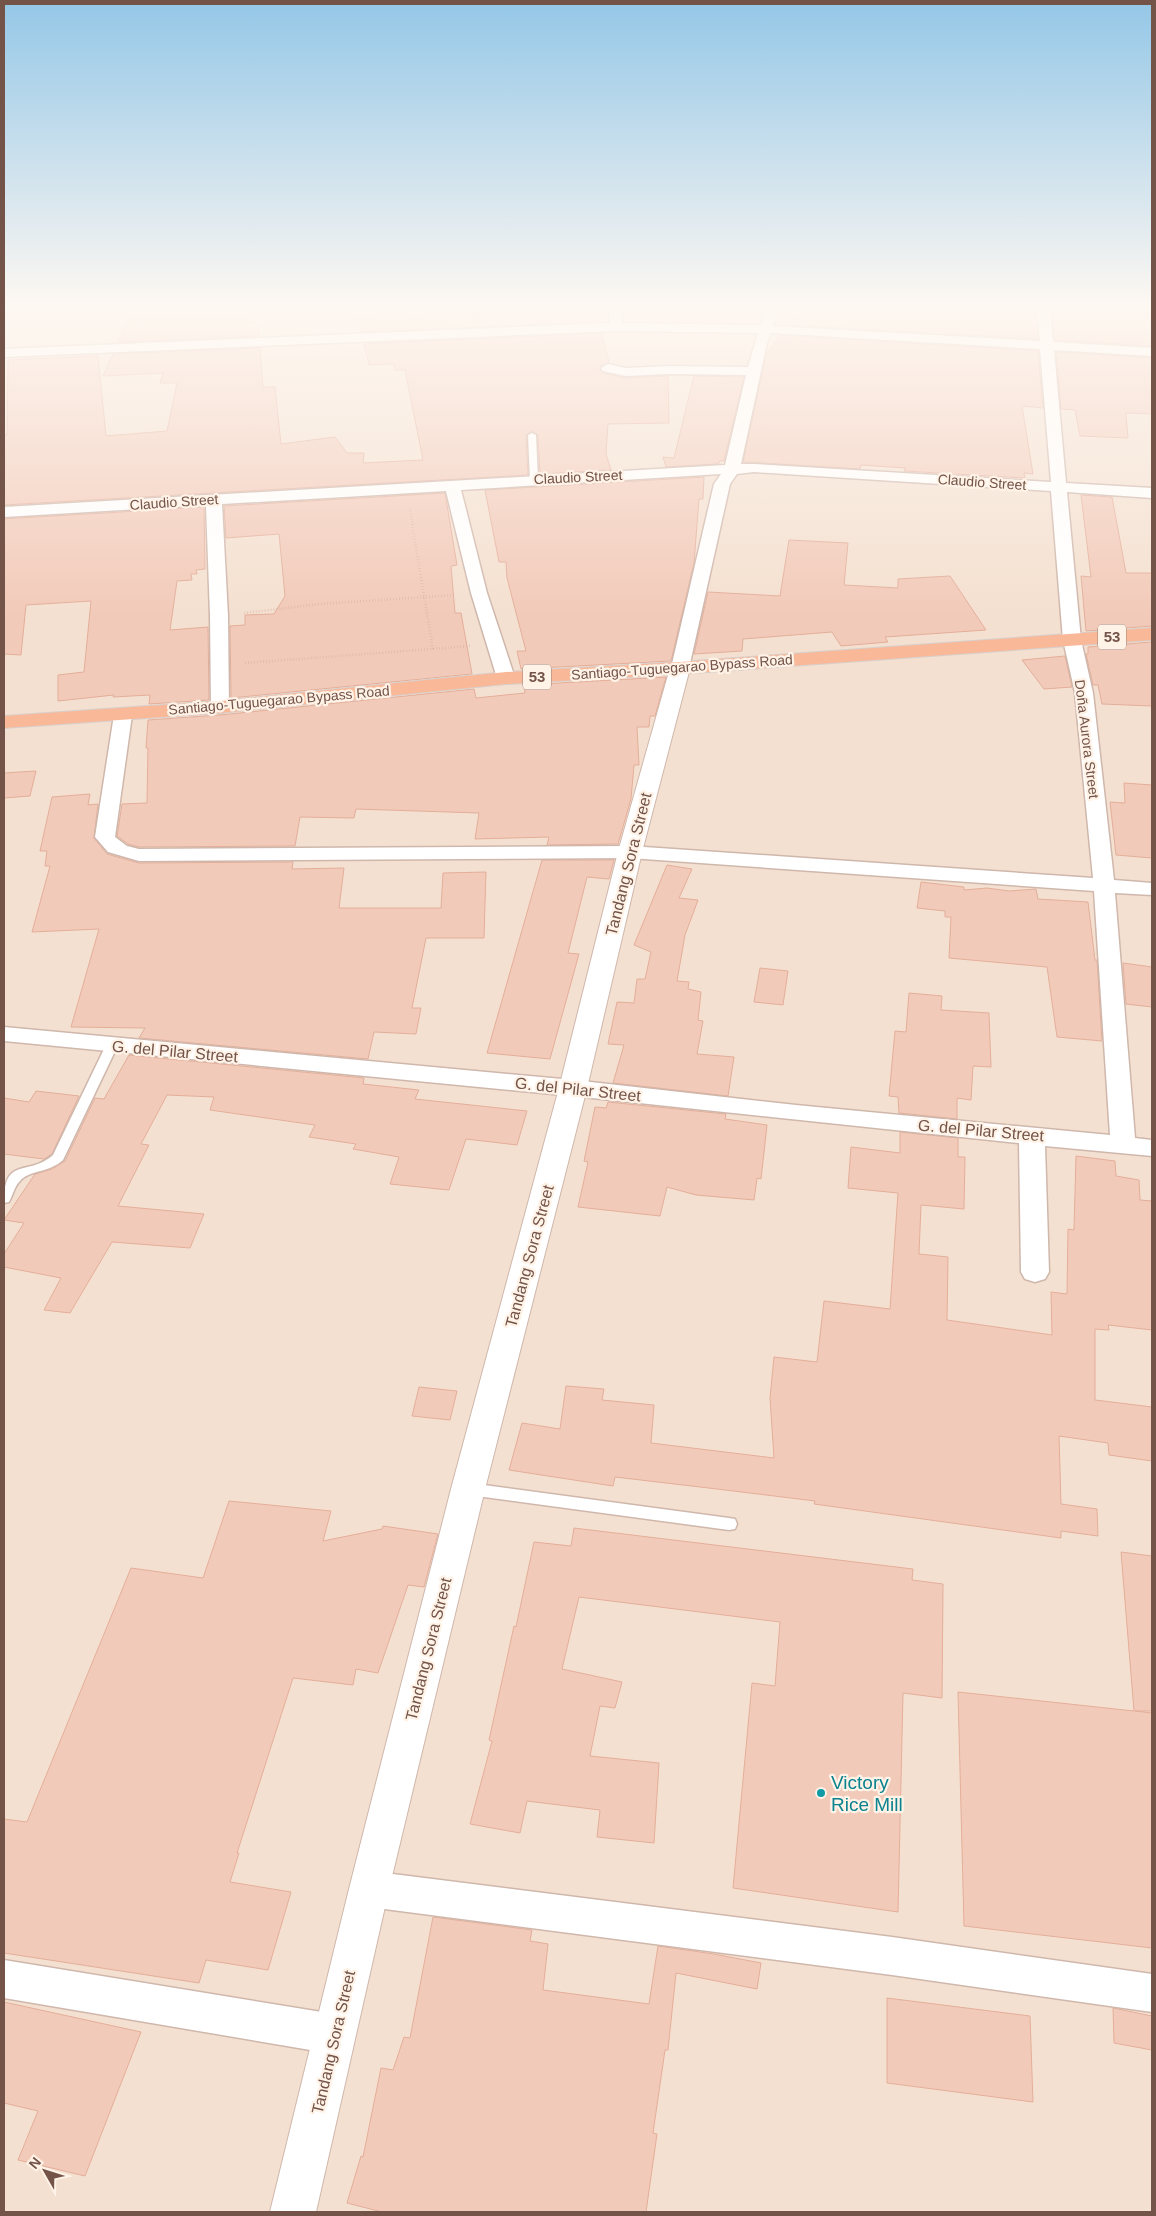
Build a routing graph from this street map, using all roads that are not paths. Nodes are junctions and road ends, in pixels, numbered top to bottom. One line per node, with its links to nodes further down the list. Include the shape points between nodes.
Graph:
1 (745, 407): 4 (street, Tandang Sora Street)
2 (1052, 407): 7 (street, Doña Aurora Street)
3 (532, 435): 5 (lane)
4 (732, 469): 5 (street, Claudio Street); 7 (street, Claudio Street, via 777,468); 13 (street, Tandang Sora Street, via 722,484)
5 (534, 480): 6 (street, Claudio Street)
6 (452, 485): 9 (street, Claudio Street); 14 (street, via 479,593)
7 (1059, 487): 8 (street, Claudio Street); 12 (street, Doña Aurora Street)
8 (1152, 493)
9 (214, 499): 10 (street, Claudio Street); 15 (street)
10 (4, 512)
11 (1152, 634): 12 (highway, Santiago-Tuguegarao Bypass Road / 53)
12 (1072, 640): 13 (highway, Santiago-Tuguegarao Bypass Road / 53); 19 (street, Doña Aurora Street, via 1084,693)
13 (680, 668): 14 (highway, Santiago-Tuguegarao Bypass Road / 53); 18 (street, Tandang Sora Street)
14 (506, 678): 15 (highway, Santiago-Tuguegarao Bypass Road / 53)
15 (220, 707): 16 (highway, Santiago-Tuguegarao Bypass Road / 53)
16 (123, 714): 17 (highway, Santiago-Tuguegarao Bypass Road / 53); 18 (street, via 105,837 118,851 139,855)
17 (4, 722)
18 (630, 852): 19 (street); 23 (street, Tandang Sora Street)
19 (1104, 885): 20 (street); 25 (street, Doña Aurora Street)
20 (1152, 889)
21 (4, 1034): 22 (street, G. del Pilar Street)
22 (112, 1045): 23 (street, G. del Pilar Street); 27 (lane, via 58,1157 47,1167 18,1175)
23 (573, 1088): 24 (street, G. del Pilar Street); 29 (street, Tandang Sora Street)
24 (1032, 1135): 25 (street, G. del Pilar Street); 28 (street)
25 (1122, 1145): 26 (street, G. del Pilar Street)
26 (1152, 1148)
27 (4, 1199)
28 (1035, 1272)
29 (468, 1489): 30 (lane); 31 (street, Tandang Sora Street)
30 (729, 1524)
31 (369, 1888): 33 (street); 34 (street, Tandang Sora Street)
32 (4, 1979): 34 (street)
33 (1152, 1993)
34 (334, 2034): 35 (street, Tandang Sora Street)
35 (292, 2212)

